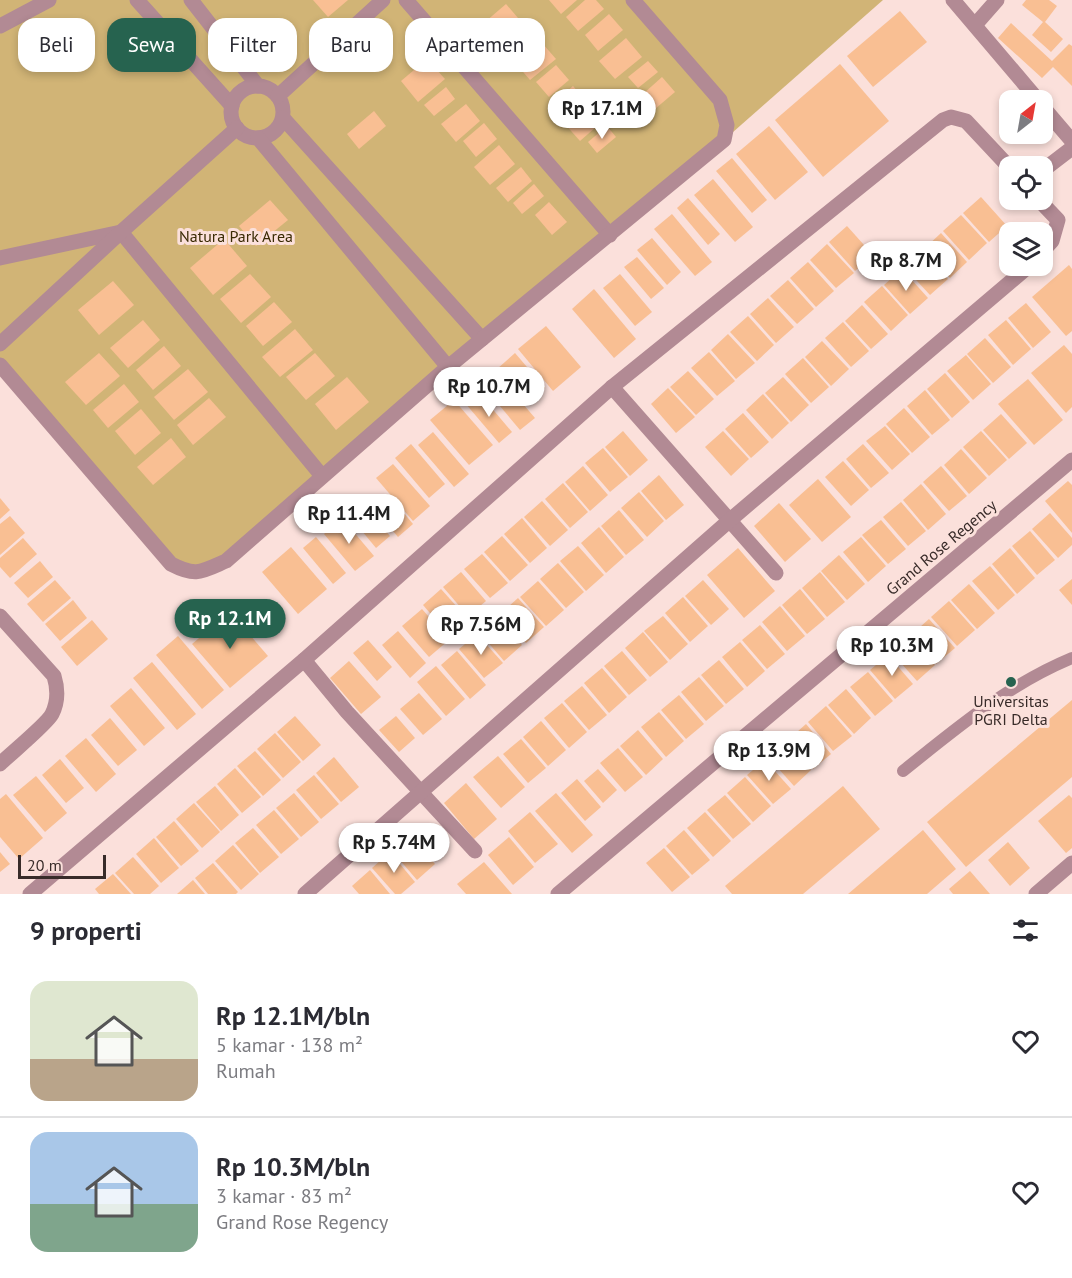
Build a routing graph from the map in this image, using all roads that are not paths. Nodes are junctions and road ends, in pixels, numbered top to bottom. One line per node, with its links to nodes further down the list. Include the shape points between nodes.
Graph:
1 (49, 0): 10 (street)
2 (137, 0): 14 (street)
3 (191, 0): 11 (street)
4 (383, 0): 13 (street)
5 (406, 0): 25 (street)
6 (633, 0): 25 (street, via 720,100 728,125 724,140)
7 (953, 0): 9 (street)
8 (997, 0): 9 (street)
9 (975, 25): 12 (street)
10 (0, 26)
11 (258, 86): 13 (street); 14 (street, via 246,88)
12 (1030, 90)
13 (278, 96): 15 (street)
14 (232, 106): 17 (street)
15 (283, 118): 18 (street, via 269,136); 29 (street)
16 (1053, 119): 19 (street)
17 (237, 128): 18 (street, via 246,136); 24 (street)
18 (258, 138): 32 (street)
19 (1072, 141)
20 (1072, 148): 22 (street)
21 (999, 156): 33 (street, via 966,121 951,117 943,120)
22 (1053, 163)
23 (1048, 210): 26 (street, via 1058,220)
24 (121, 232): 27 (street); 30 (street); 35 (street)
25 (610, 235): 29 (street)
26 (1053, 238)
27 (0, 258)
28 (1017, 276): 36 (street)
29 (482, 339): 32 (street)
30 (0, 345)
31 (0, 365): 35 (street, via 171,564 187,573 226,561)
32 (448, 367): 35 (street)
33 (612, 387): 36 (street); 40 (street)
34 (1072, 460): 48 (street, Grand Rose Regency)
35 (322, 476)
36 (730, 520): 37 (street); 43 (street)
37 (776, 573)
38 (0, 616): 41 (street, via 54,676 57,685 51,716)
39 (1072, 658): 42 (lane, via 984,706)
40 (304, 660): 43 (street); 46 (street)
41 (0, 764)
42 (903, 771)
43 (422, 792): 44 (street); 47 (street)
44 (475, 851)
45 (1072, 863): 49 (street)
46 (30, 894)
47 (305, 894)
48 (558, 894)
49 (1036, 894)

